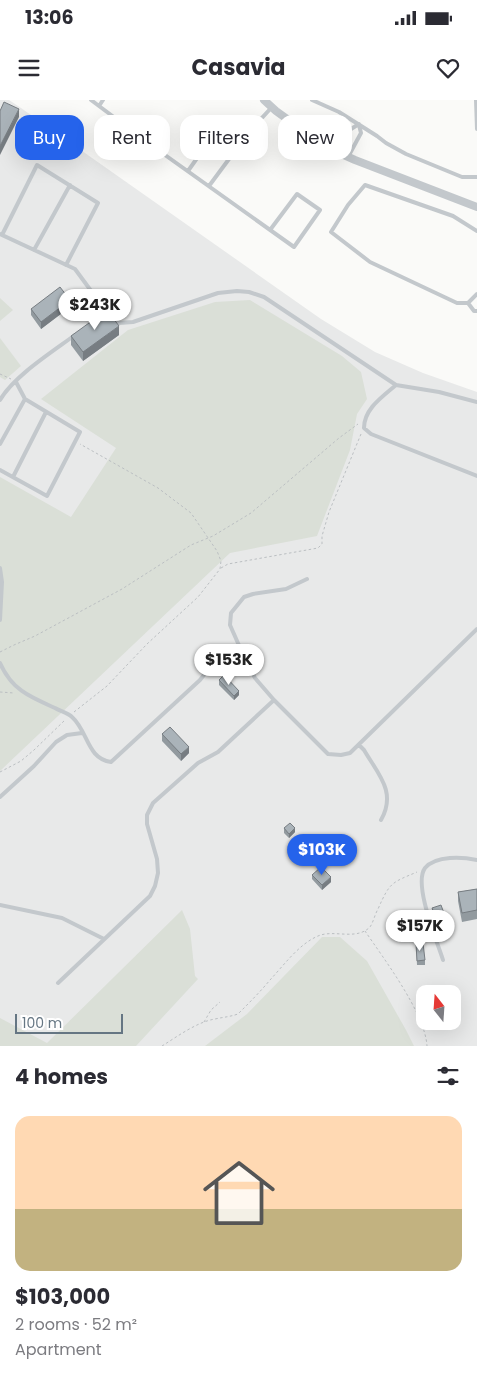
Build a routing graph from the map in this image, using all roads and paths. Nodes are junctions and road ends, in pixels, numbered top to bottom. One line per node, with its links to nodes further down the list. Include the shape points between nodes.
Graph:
1 (91, 100): 6 (lane)
2 (103, 100): 6 (lane)
3 (264, 100): 7 (street)
4 (312, 100): 10 (lane)
5 (476, 100): 12 (lane)
6 (99, 106): 17 (lane)
7 (272, 107): 8 (lane); 9 (street)
8 (265, 115)
9 (283, 115)
10 (359, 124): 11 (lane); 13 (lane, via 361,133); 18 (lane, via 406,154 462,177)
11 (352, 128)
12 (477, 129)
13 (352, 150)
14 (352, 159): 21 (street)
15 (196, 160): 17 (lane)
16 (228, 160): 20 (lane)
17 (188, 171): 20 (lane)
18 (477, 177)
19 (70, 185): 24 (lane, via 37,165); 25 (lane); 26 (lane, via 98,203)
20 (209, 186): 22 (lane)
21 (477, 207)
22 (270, 230): 22 (lane, via 294,247 320,210 297,194)
23 (477, 231): 28 (lane, via 452,216 365,185 331,232 370,262 457,303)
24 (1, 234): 25 (lane)
25 (34, 250): 26 (lane)
26 (66, 265): 29 (lane, via 75,269)
27 (477, 294): 28 (lane)
28 (468, 303): 30 (lane)
29 (106, 311): 31 (lane); 35 (lane, via 119,323 133,322 218,293 249,292 264,297)
30 (477, 312)
31 (99, 316)
32 (76, 334): 34 (lane)
33 (0, 374): 34 (path)
34 (16, 382): 36 (lane); 37 (lane)
35 (396, 385): 38 (lane); 40 (lane, via 370,409)
36 (25, 399): 39 (lane); 43 (lane)
37 (0, 400)
38 (477, 402)
39 (46, 412): 42 (lane, via 80,432); 46 (lane)
40 (364, 420): 41 (lane); 47 (path, via 338,438 251,513)
41 (364, 428): 45 (lane, via 371,434); 49 (path, via 329,512 322,544 318,548 228,564)
42 (75, 441): 46 (lane, via 47,496); 47 (path, via 158,488 191,513)
43 (0, 444)
44 (0, 470): 46 (lane)
45 (477, 476)
46 (13, 477)
47 (208, 538): 49 (path, via 221,560); 53 (path, via 122,589)
48 (0, 568): 51 (lane)
49 (220, 569): 59 (path, via 198,597 118,675)
50 (307, 579): 54 (lane, via 286,589 244,597 238,603 231,613 230,625)
51 (0, 620)
52 (477, 629): 61 (lane)
53 (0, 652)
54 (245, 659): 58 (lane, via 255,678); 60 (lane, via 211,665 200,680 111,762 104,761 93,752)
55 (0, 663): 57 (lane, via 8,679)
56 (0, 692): 57 (path)
57 (23, 694): 59 (lane)
58 (274, 700): 61 (lane, via 328,754 350,753); 69 (lane, via 218,752 198,763 153,803 147,824 157,859 155,886 150,896)
59 (69, 716): 60 (lane); 62 (path, via 21,761)
60 (82, 733): 63 (lane, via 67,735 56,742)
61 (359, 745): 64 (lane, via 387,790 387,810)
62 (0, 772)
63 (0, 797)
64 (381, 820)
65 (477, 860): 66 (lane, via 449,858 438,860)
66 (424, 869): 68 (path, via 394,881 387,888 370,926); 70 (lane, via 425,904)
67 (0, 905): 69 (lane, via 62,918)
68 (365, 930): 73 (path, via 353,934 321,935 310,940 238,1014); 75 (path, via 415,1010)
69 (104, 939): 71 (lane)
70 (443, 960)
71 (58, 982)
72 (220, 1002): 73 (path)
73 (203, 1023): 74 (path)
74 (162, 1046)
75 (427, 1046)

